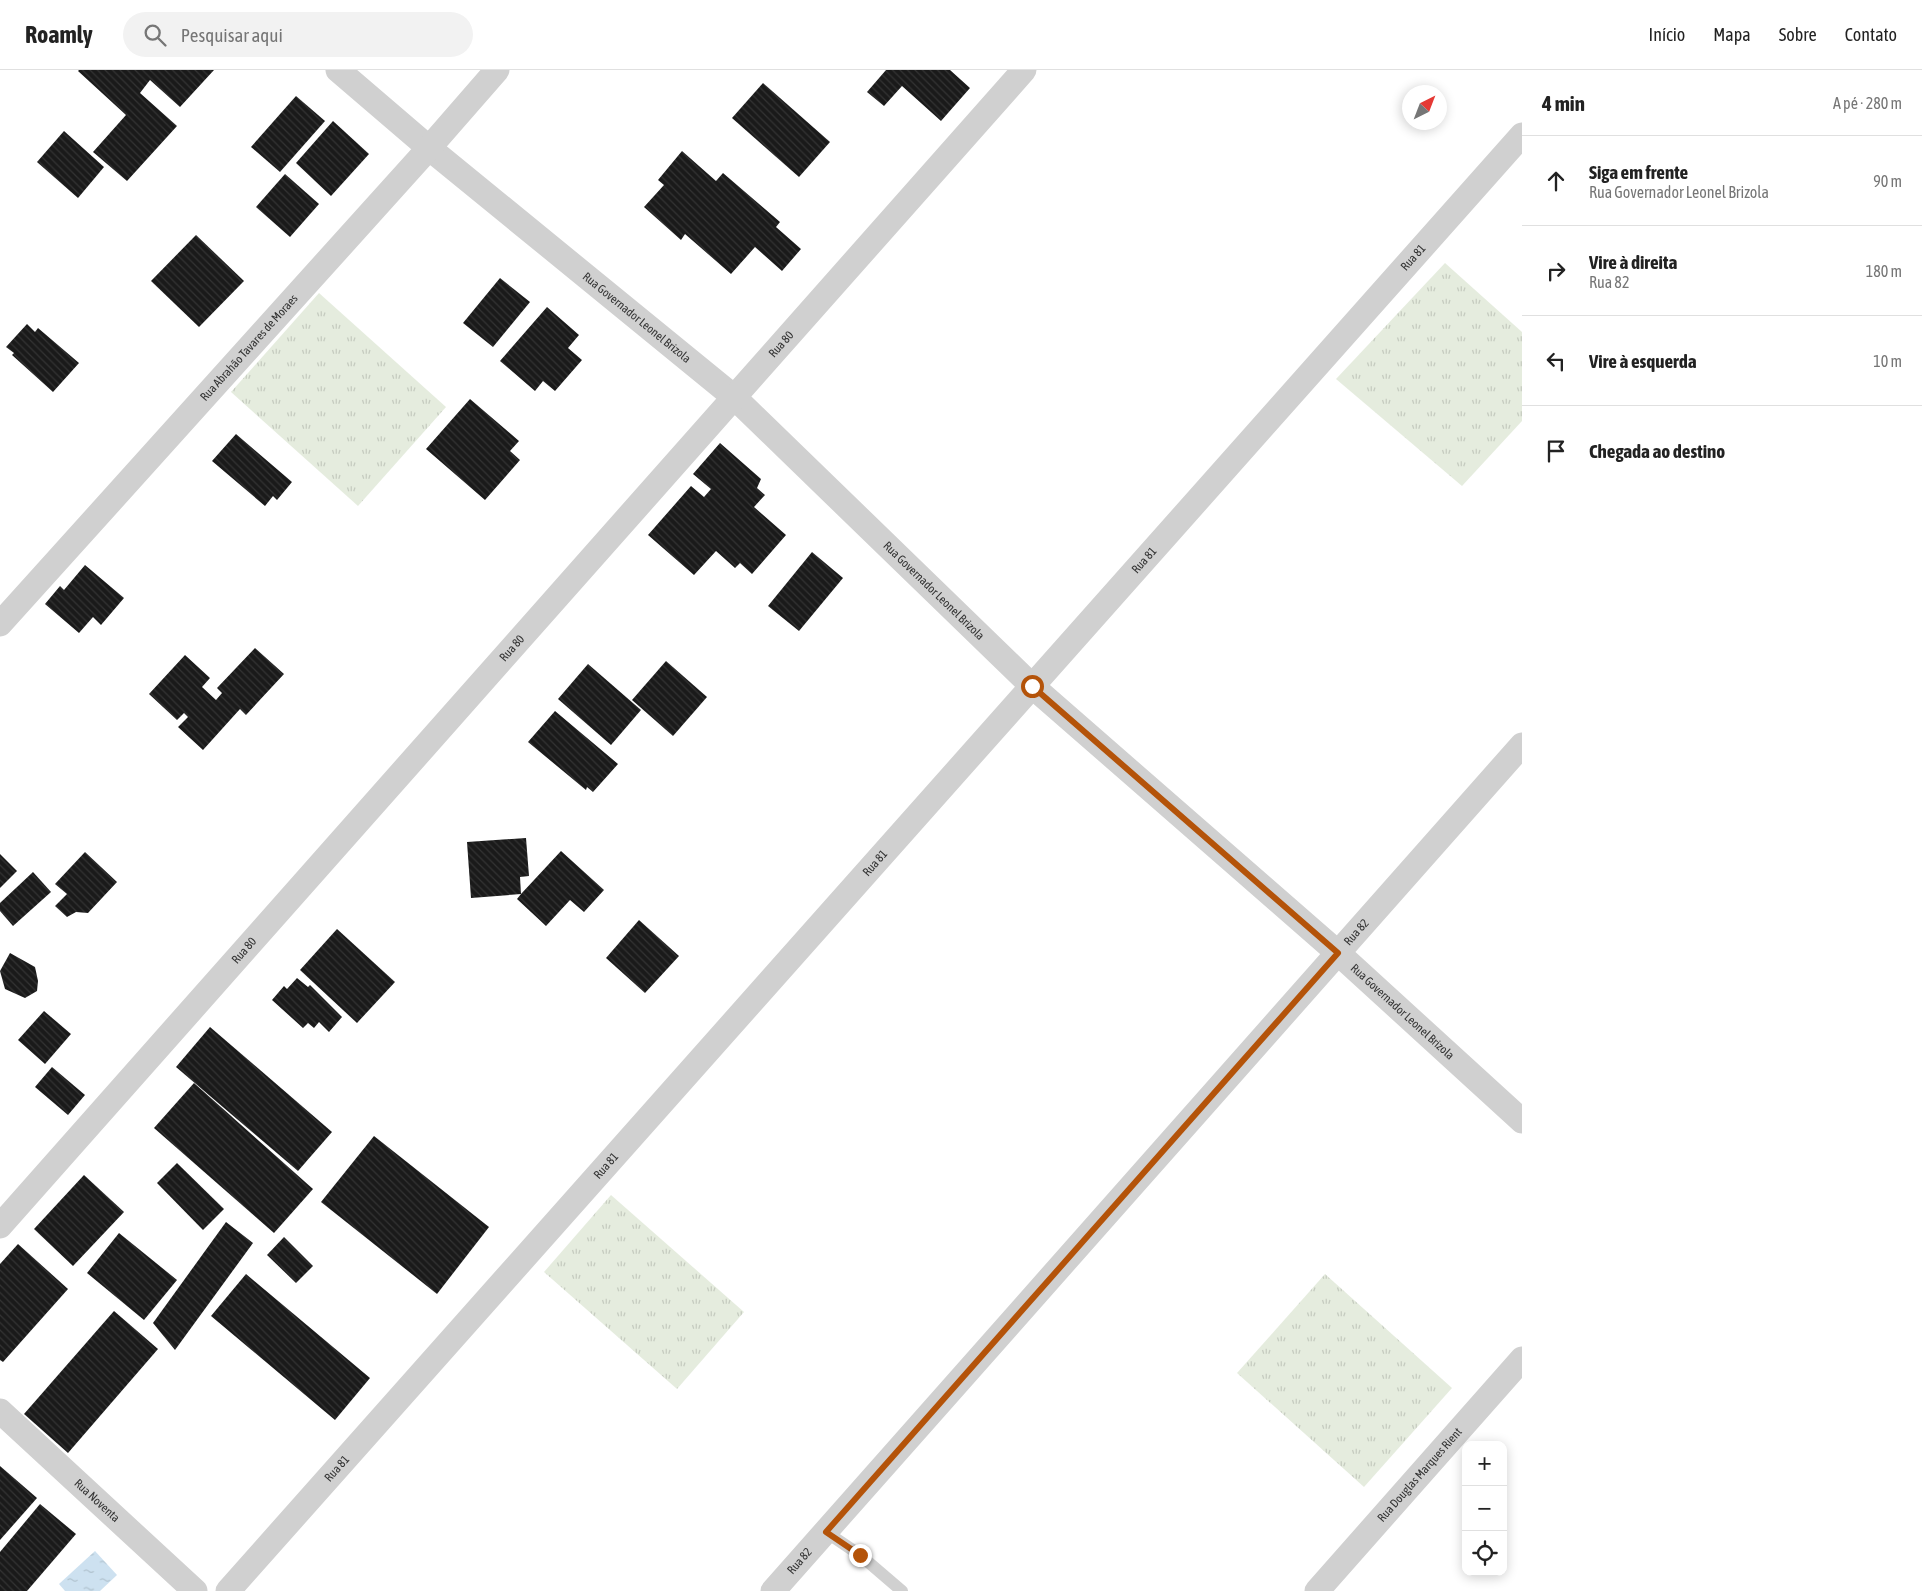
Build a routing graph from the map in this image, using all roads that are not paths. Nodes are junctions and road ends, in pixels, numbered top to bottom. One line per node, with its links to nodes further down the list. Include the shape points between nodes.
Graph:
1 (338, 70): 5 (street, Rua Governador Leonel Brizola)
2 (497, 70): 5 (street, Rua Abrahão Tavares de Moraes)
3 (1024, 70): 6 (street, Rua 80)
4 (1522, 135): 8 (street, Rua 81)
5 (430, 148): 6 (street, Rua Governador Leonel Brizola); 7 (street, Rua Abrahão Tavares de Moraes)
6 (734, 397): 8 (street, Rua Governador Leonel Brizola); 12 (street, Rua 80)
7 (0, 624)
8 (1032, 686): 10 (street, Rua Governador Leonel Brizola); 17 (street, Rua 81)
9 (1522, 745): 10 (street, Rua 82)
10 (1338, 953): 11 (street, Rua Governador Leonel Brizola); 15 (street, Rua 82)
11 (1522, 1121)
12 (0, 1226)
13 (1522, 1359): 20 (street, Rua Douglas Marques Rient)
14 (0, 1411): 16 (street, Rua Noventa)
15 (826, 1532): 18 (street, Rua 82); 19 (lane, via 860,1555)
16 (195, 1591)
17 (228, 1591)
18 (773, 1591)
19 (902, 1591)
20 (1318, 1591)

